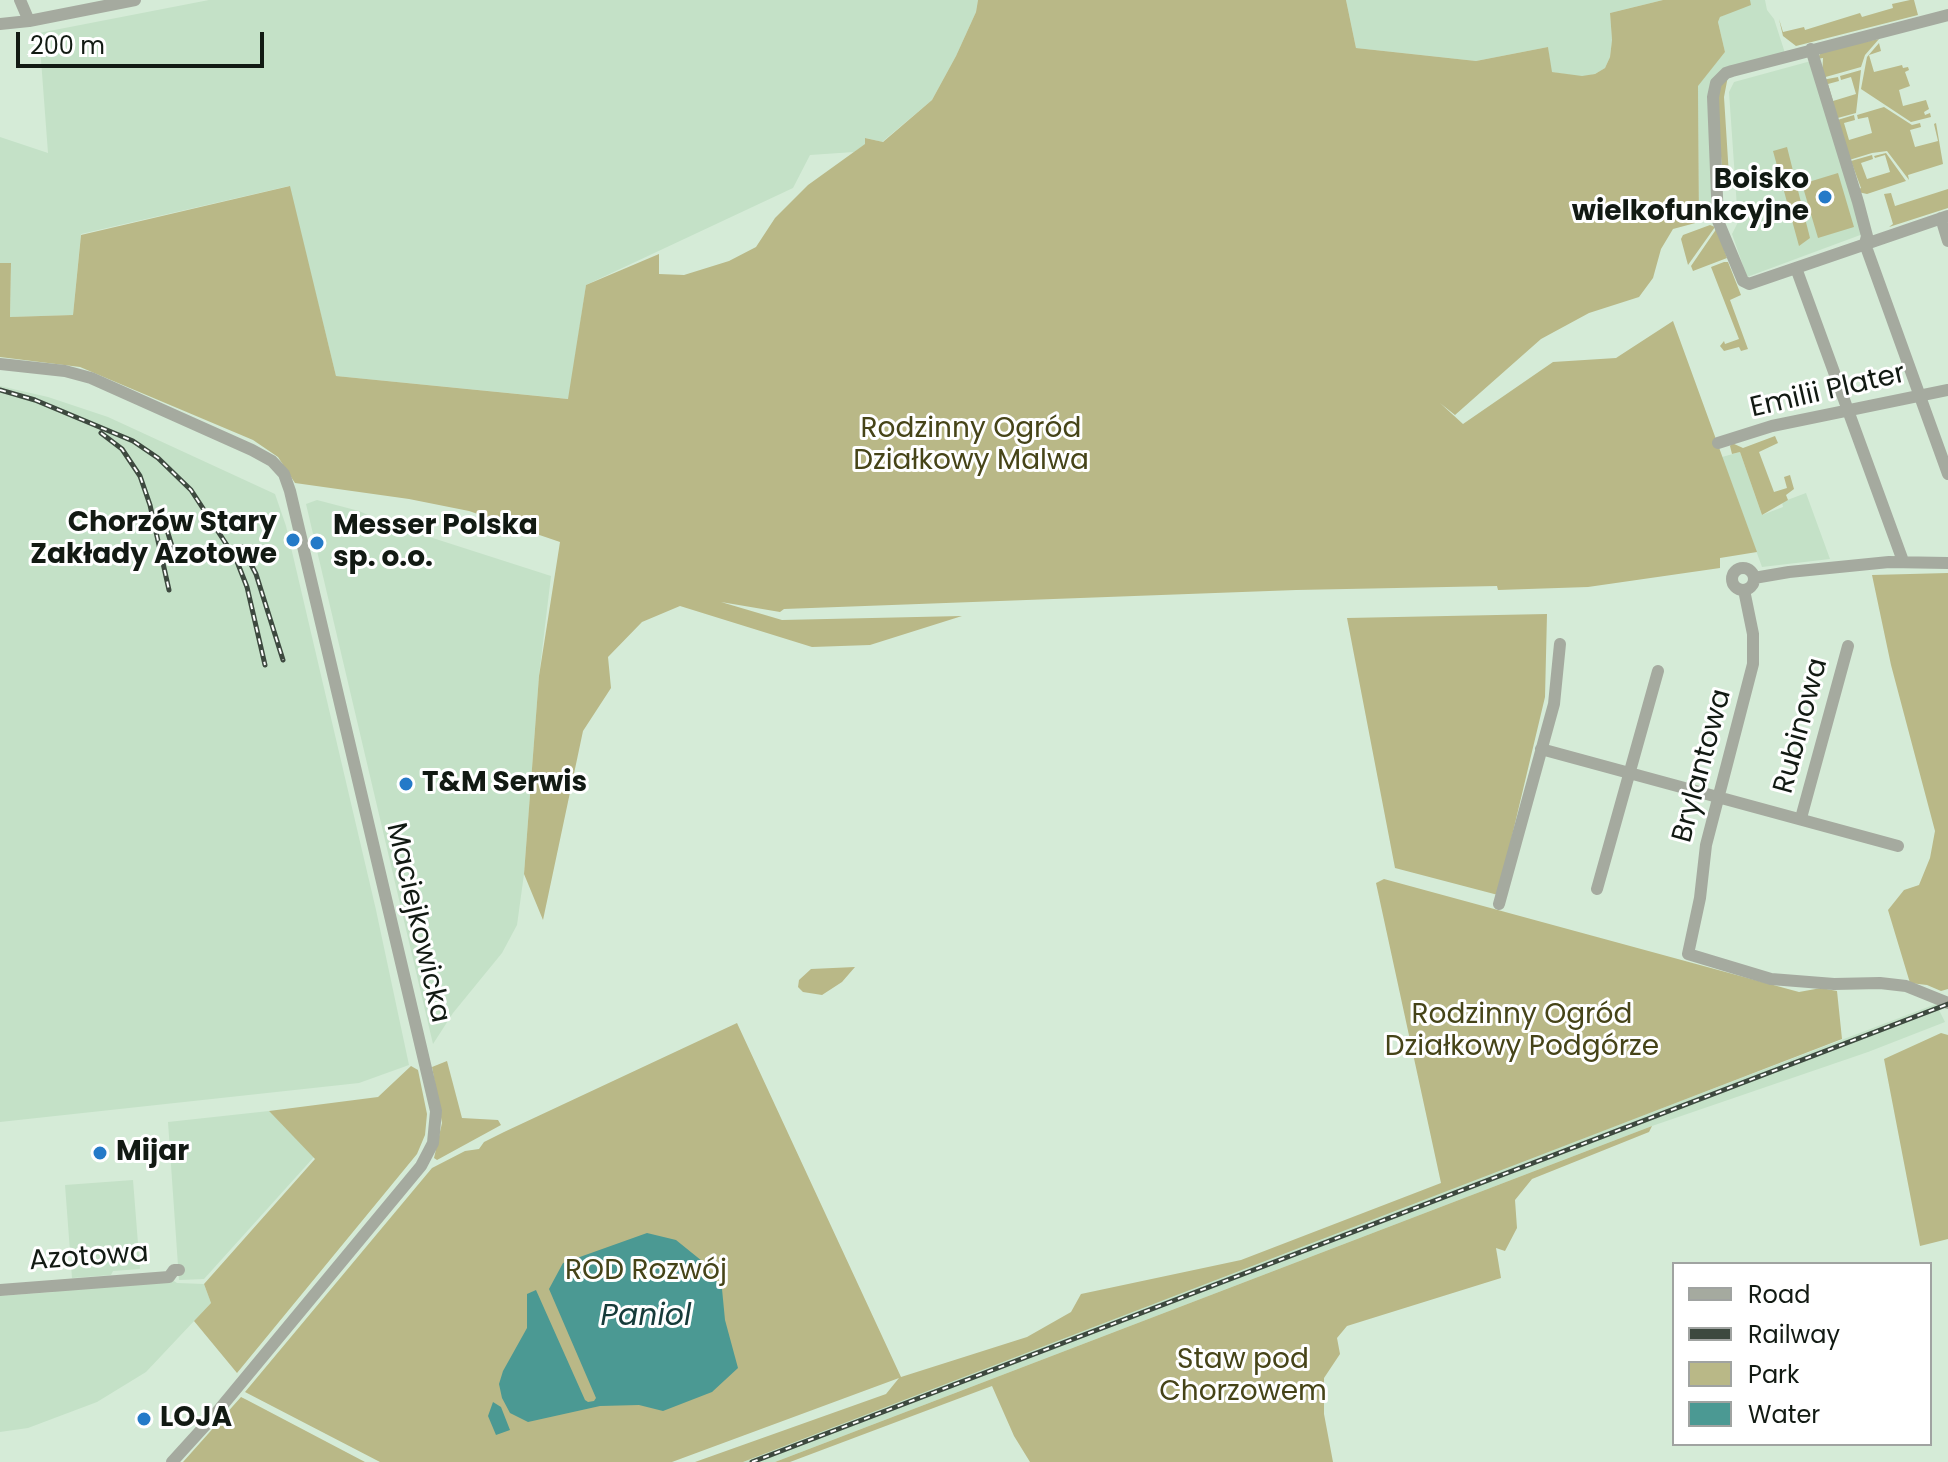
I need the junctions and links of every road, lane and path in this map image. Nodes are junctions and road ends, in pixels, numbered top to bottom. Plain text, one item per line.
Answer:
1 (20, 0) edge
2 (135, 0) edge
3 (1948, 15) edge
4 (29, 21) junction
5 (0, 24) edge
6 (1811, 49) junction
7 (1944, 217) edge
8 (1948, 241) edge
9 (1865, 244) junction
10 (1796, 268) junction
11 (0, 364) edge
12 (1948, 390) edge
13 (1920, 396) junction
14 (1848, 410) junction
15 (1718, 443) dead end
16 (1948, 474) edge
17 (1903, 561) junction
18 (1948, 563) edge
19 (1754, 578) junction
20 (1744, 590) junction
21 (1560, 644) dead end
22 (1848, 646) dead end
23 (1658, 671) dead end
24 (1541, 749) junction
25 (1629, 773) junction
26 (1719, 796) junction
27 (1801, 818) junction
28 (1898, 846) dead end
29 (1597, 889) dead end
30 (1499, 904) dead end
31 (1948, 1003) edge
32 (179, 1270) dead end
33 (0, 1290) edge
34 (172, 1462) edge

1 - 4 street
2 - 4 street
3 - 6 street
4 - 5 street
6 - 9 street
6 - 10 street
7 - 8 street
7 - 9 street
9 - 10 street
9 - 13 street
10 - 14 street
11 - 34 street, Maciejkowicka
12 - 13 street, Emilii Plater
13 - 14 street, Emilii Plater
13 - 16 street
14 - 15 street, Emilii Plater
14 - 17 street
17 - 18 street
17 - 19 street
19 - 20 street
19 - 20 street
20 - 26 street, Brylantowa
21 - 24 street
22 - 27 street, Rubinowa
23 - 25 street
24 - 25 street, Rubinowa
24 - 30 street
25 - 26 street, Rubinowa
25 - 29 street
26 - 27 street, Rubinowa
26 - 31 street, Brylantowa
27 - 28 street, Rubinowa
32 - 33 street, Azotowa

